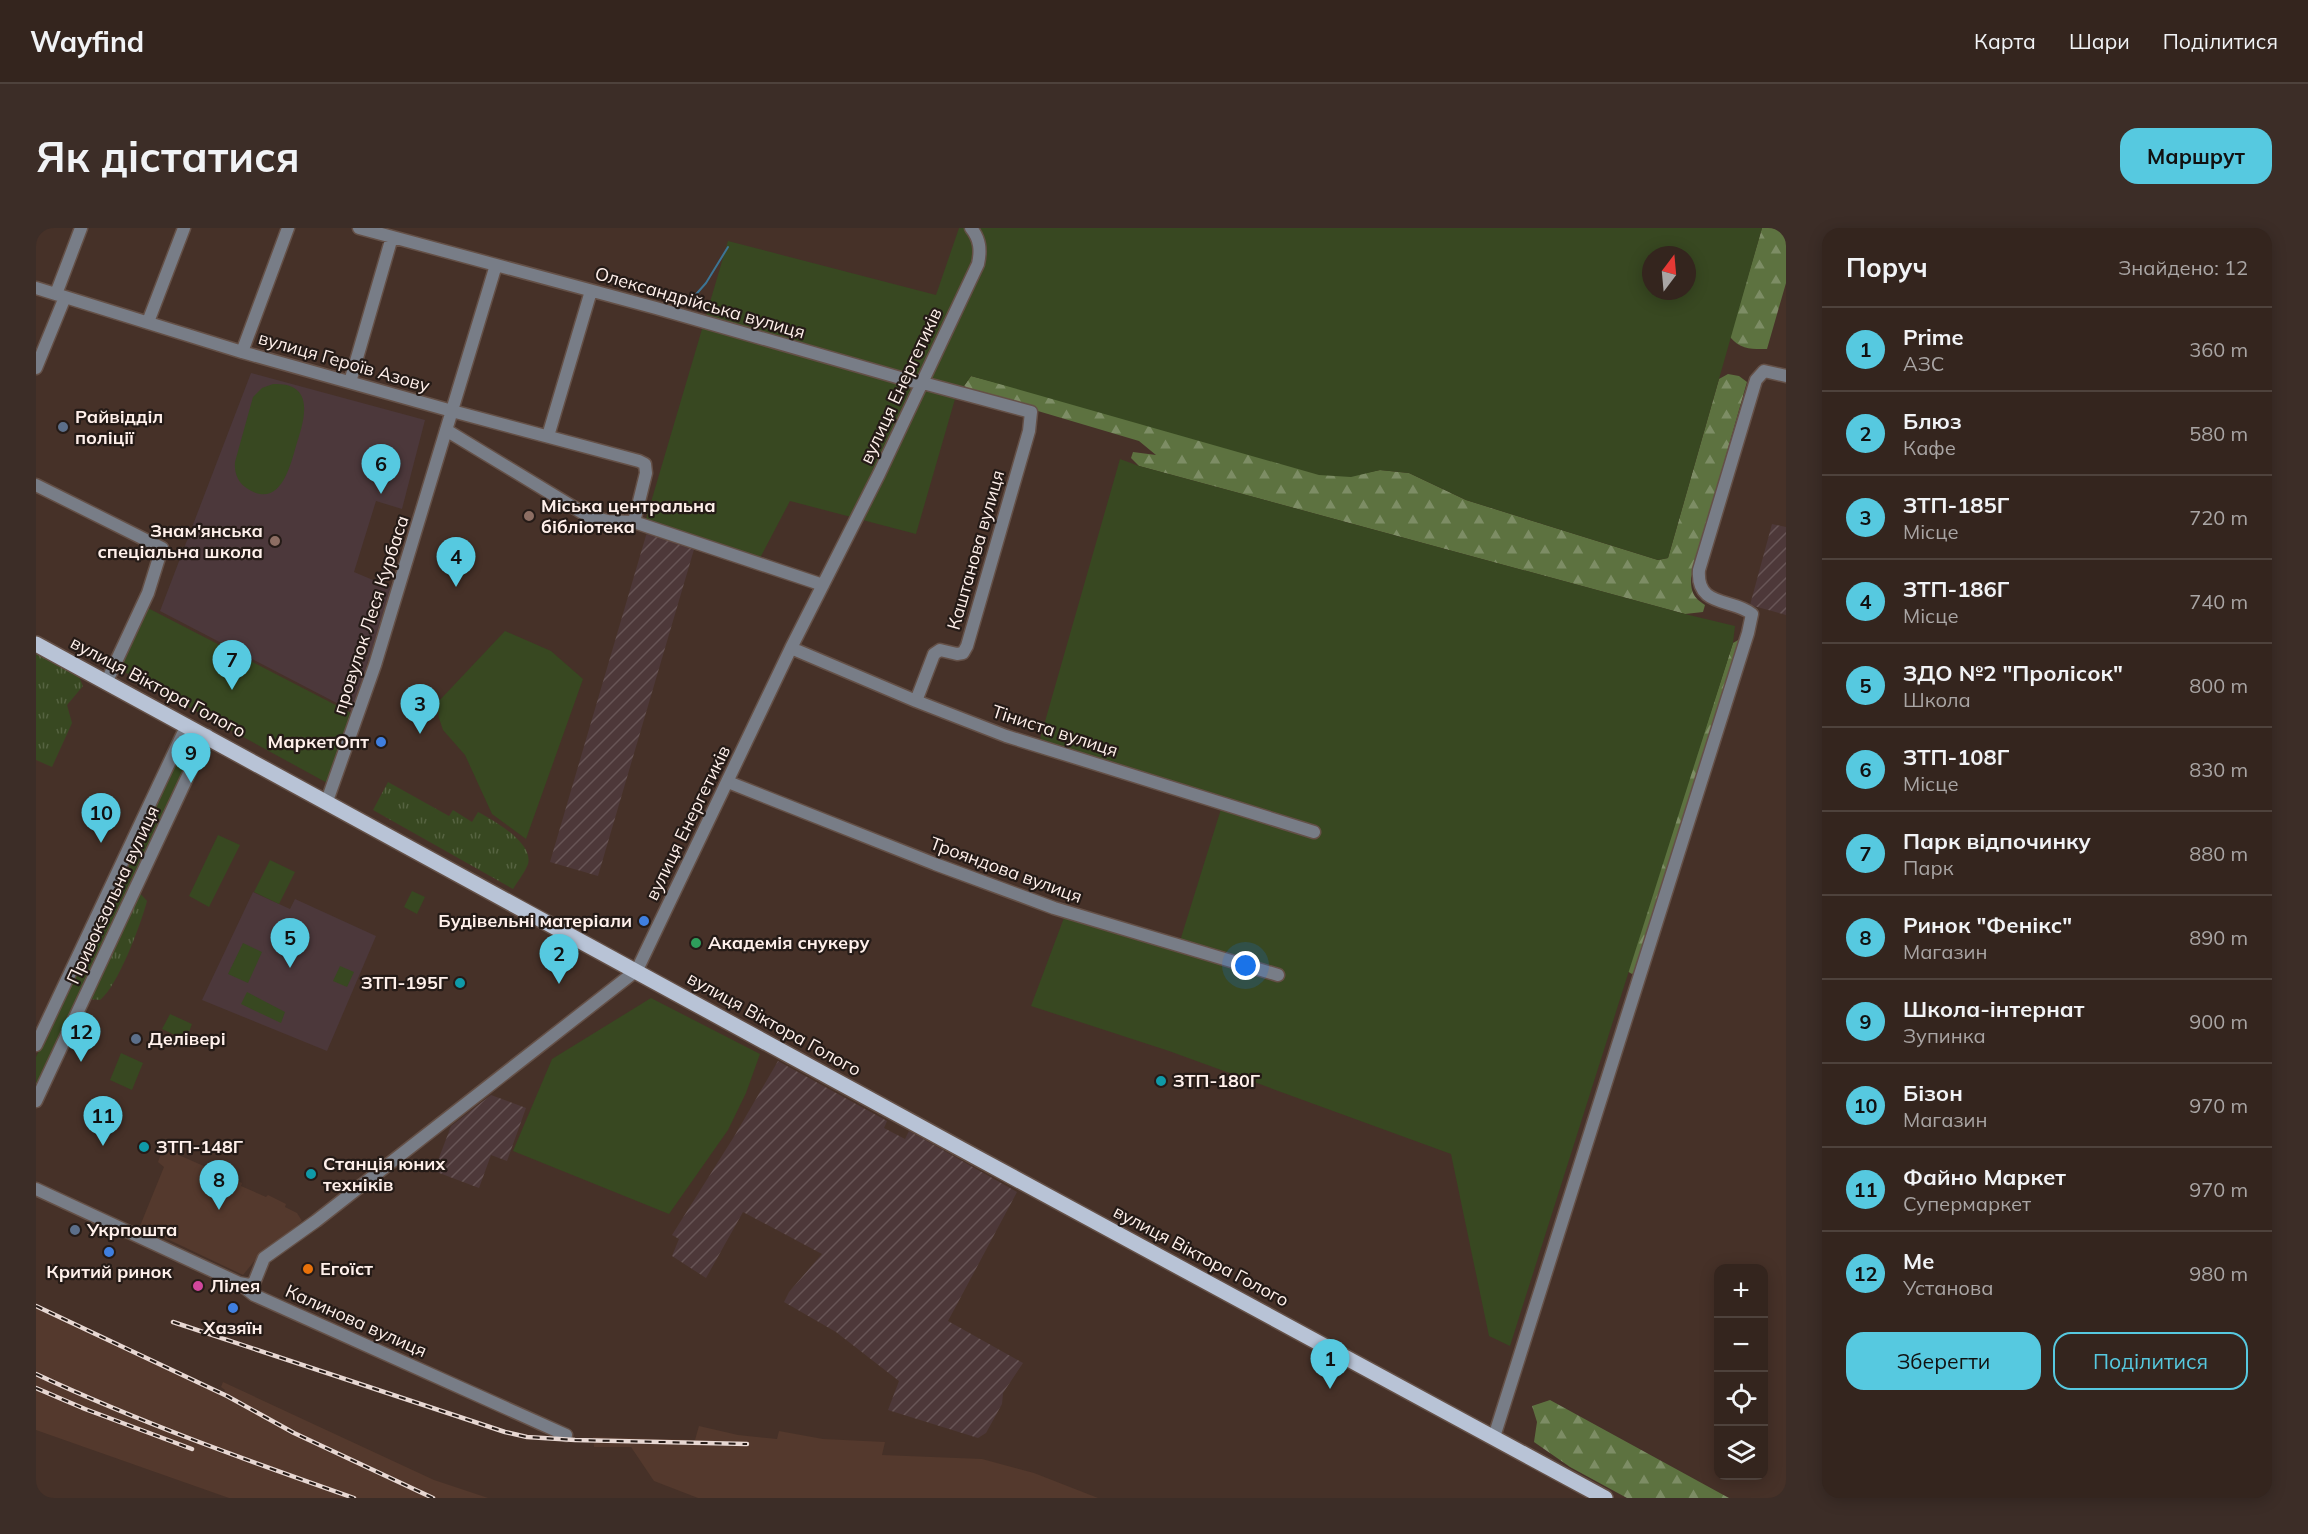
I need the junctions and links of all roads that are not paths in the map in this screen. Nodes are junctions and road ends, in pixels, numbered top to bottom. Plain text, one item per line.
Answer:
1 (81, 228) edge
2 (184, 228) edge
3 (288, 228) edge
4 (359, 228) edge
5 (971, 228) edge
6 (392, 237) junction
7 (496, 265) junction
8 (36, 288) edge
9 (591, 291) junction
10 (61, 296) junction
11 (148, 322) junction
12 (242, 352) junction
13 (36, 368) edge
14 (1786, 376) edge
15 (350, 382) junction
16 (923, 383) junction
17 (452, 411) junction
18 (1031, 412) joint
19 (446, 430) junction
20 (548, 436) junction
21 (36, 485) edge
22 (634, 522) junction
23 (823, 585) junction
24 (36, 644) edge
25 (791, 648) junction
26 (107, 681) junction
27 (916, 701) junction
28 (187, 725) junction
29 (207, 735) junction
30 (728, 782) junction
31 (327, 801) junction
32 (1314, 832) dead end
33 (637, 970) junction
34 (1278, 975) dead end
35 (36, 1045) edge
36 (36, 1101) edge
37 (36, 1189) edge
38 (238, 1283) junction
39 (566, 1435) dead end
40 (1494, 1437) junction
41 (1605, 1498) edge

1 - 10 street
2 - 11 street
3 - 12 street
4 - 6 street, Олександрійська вулиця
5 - 16 street, вулиця Енергетиків
6 - 7 street, Олександрійська вулиця
6 - 15 street
7 - 9 street, Олександрійська вулиця
7 - 17 street, провулок Леся Курбаса
8 - 10 street, вулиця Героїв Азову
9 - 16 street, Олександрійська вулиця
9 - 20 street
10 - 11 street, вулиця Героїв Азову
10 - 13 street
11 - 12 street, вулиця Героїв Азову
12 - 15 street, вулиця Героїв Азову
14 - 40 street
15 - 17 street, вулиця Героїв Азову
16 - 18 street, Олександрійська вулиця
16 - 23 street, вулиця Енергетиків
17 - 19 street, провулок Леся Курбаса
17 - 20 street, вулиця Героїв Азову
18 - 27 street, Каштанова вулиця
19 - 22 street
19 - 31 street, провулок Леся Курбаса
20 - 22 street, вулиця Героїв Азову
21 - 26 street
22 - 23 street
23 - 25 street, вулиця Енергетиків
24 - 26 main road, вулиця Віктора Голого
25 - 27 street, Тіниста вулиця
25 - 30 street, вулиця Енергетиків
26 - 28 main road, вулиця Віктора Голого
27 - 32 street, Тіниста вулиця
28 - 29 main road, вулиця Віктора Голого
28 - 35 street, Привокзальна вулиця
29 - 31 main road, вулиця Віктора Голого
29 - 36 street, Привокзальна вулиця
30 - 33 street, вулиця Енергетиків
30 - 34 street, Трояндова вулиця
31 - 33 main road, вулиця Віктора Голого
33 - 38 street, вулиця Енергетиків
33 - 40 main road, вулиця Віктора Голого
37 - 38 street, Калинова вулиця
38 - 39 street, Калинова вулиця
40 - 41 main road, вулиця Віктора Голого

